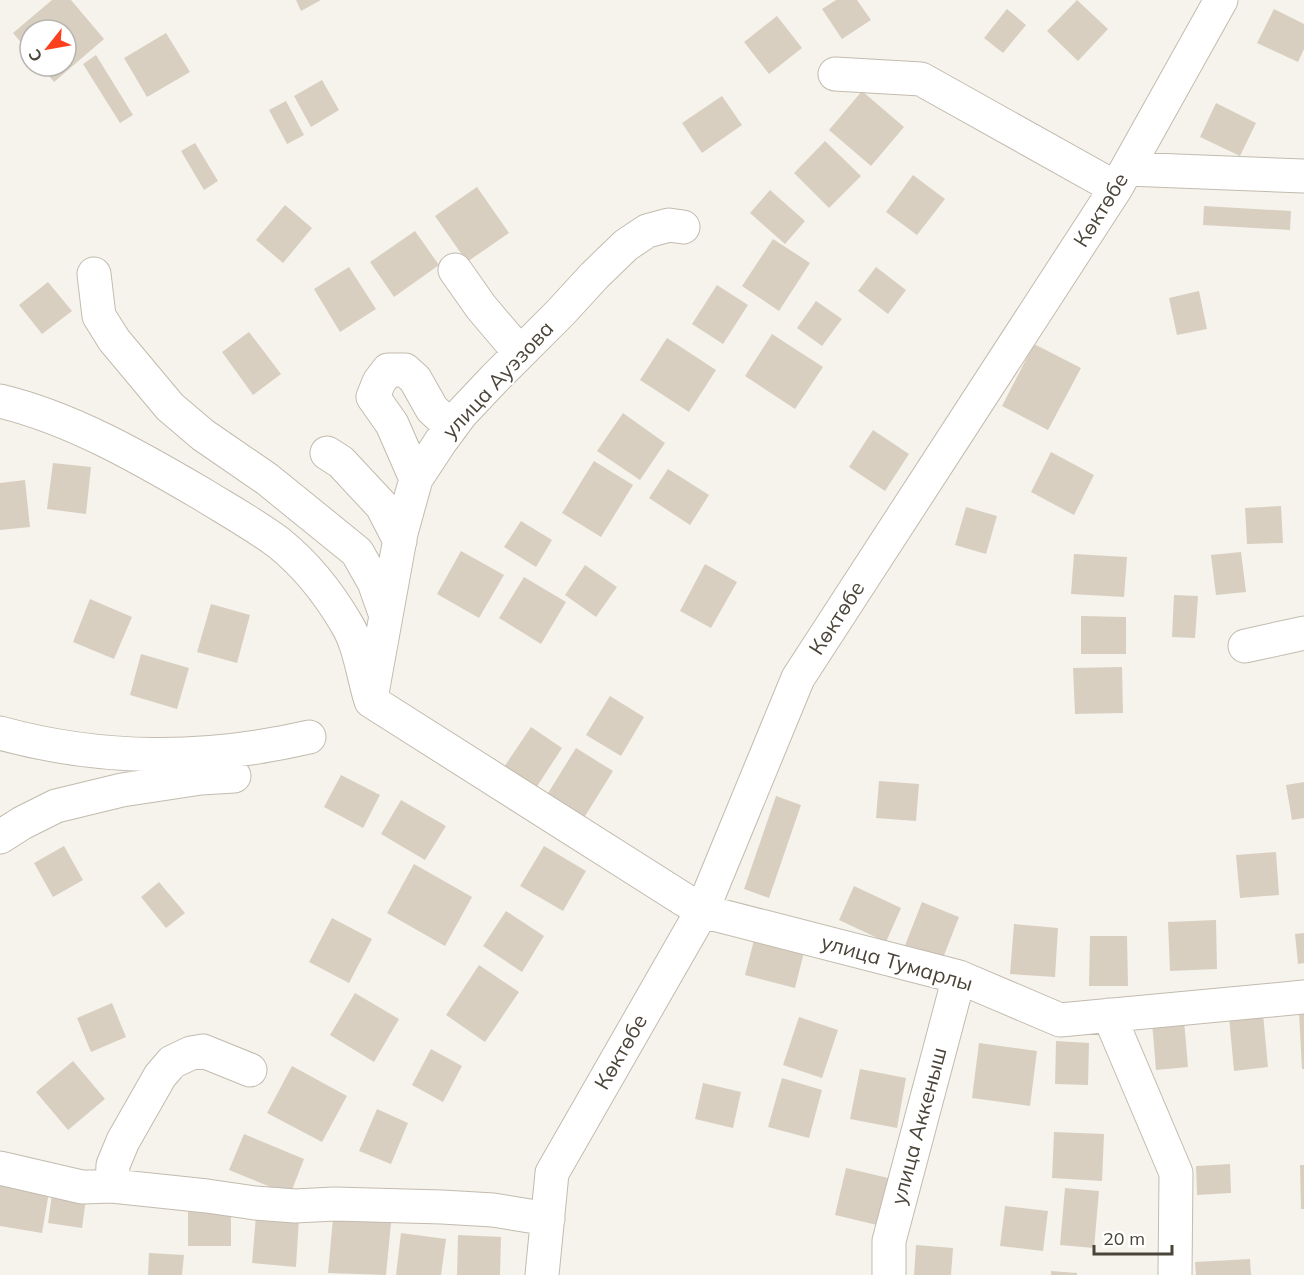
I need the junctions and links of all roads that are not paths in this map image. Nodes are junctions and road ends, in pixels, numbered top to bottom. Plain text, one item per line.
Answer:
1 (1221, 0) edge
2 (835, 74) dead end
3 (1304, 176) edge
4 (1121, 178) junction
5 (683, 227) dead end
6 (455, 270) dead end
7 (94, 274) dead end
8 (520, 353) junction
9 (0, 401) edge
10 (451, 427) junction
11 (327, 453) dead end
12 (416, 479) junction
13 (400, 541) junction
14 (386, 616) junction
15 (1304, 633) edge
16 (1245, 646) dead end
17 (371, 701) junction
18 (0, 733) edge
19 (309, 737) dead end
20 (234, 777) dead end
21 (0, 837) edge
22 (702, 911) junction
23 (958, 977) junction
24 (1304, 997) edge
25 (1109, 1015) junction
26 (250, 1070) dead end
27 (0, 1168) edge
28 (112, 1186) junction
29 (548, 1219) junction
30 (542, 1275) edge
31 (889, 1275) edge
32 (1175, 1275) edge

1 - 4 street, Көктөбе
2 - 4 street
3 - 4 street
4 - 22 street, Көктөбе
5 - 8 street, улица Ауэзова
6 - 8 street
7 - 14 street
8 - 10 street, улица Ауэзова
9 - 17 street
10 - 12 street, улица Ауэзова
10 - 12 street
11 - 13 street
12 - 13 street, улица Ауэзова
13 - 14 street, улица Ауэзова
14 - 17 street, улица Ауэзова
15 - 16 street
17 - 22 street, улица Тумарлы
18 - 19 street
20 - 21 street
22 - 23 street, улица Тумарлы
22 - 29 street, Көктөбе
23 - 25 street, улица Тумарлы
23 - 31 street, улица Аккеныш
24 - 25 street, улица Тумарлы
25 - 32 street
26 - 28 street
27 - 28 street
28 - 29 street
29 - 30 street, Көктөбе

